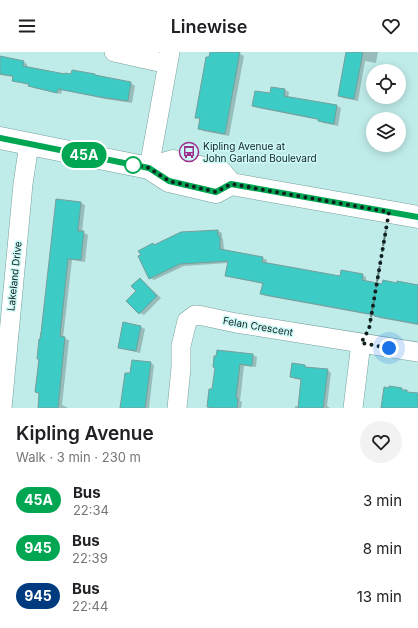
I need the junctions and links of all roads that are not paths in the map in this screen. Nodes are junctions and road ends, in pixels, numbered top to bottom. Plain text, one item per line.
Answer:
1 (114, 52) edge
2 (169, 58) edge
3 (0, 138) edge
4 (29, 144) junction
5 (149, 168) junction
6 (418, 217) edge
7 (361, 343) junction
8 (418, 352) edge
9 (2, 408) edge
10 (177, 408) edge
11 (354, 408) edge

1 - 2 street
2 - 5 street
3 - 4 main road
4 - 5 main road
4 - 9 street, Lakeland Drive
5 - 6 main road
7 - 8 street, Felan Crescent
7 - 10 street, Felan Crescent
7 - 11 street

